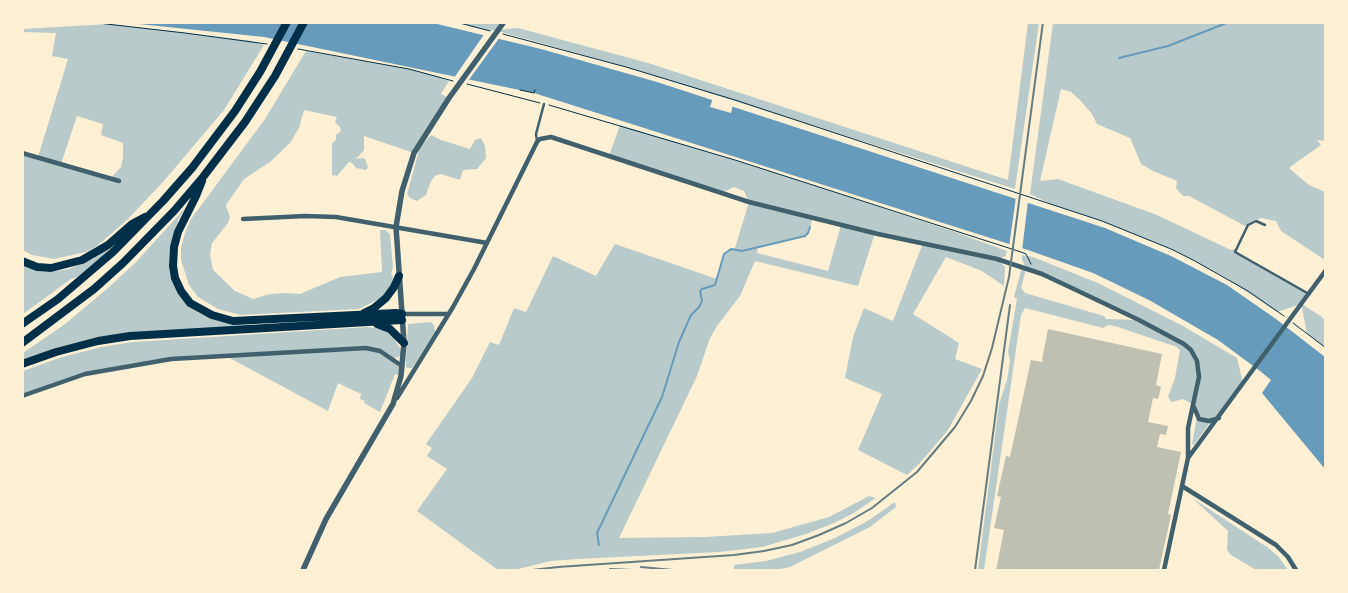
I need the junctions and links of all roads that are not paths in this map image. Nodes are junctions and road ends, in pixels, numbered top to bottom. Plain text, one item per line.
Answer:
1 (287, 22) edge
2 (304, 22) edge
3 (504, 22) edge
4 (544, 104) road end
5 (536, 142) junction
6 (22, 153) edge
7 (203, 177) junction
8 (118, 182) dead end
9 (151, 214) junction
10 (243, 219) dead end
11 (1265, 225) dead end
12 (396, 227) junction
13 (487, 243) junction
14 (22, 261) edge
15 (1326, 270) edge
16 (399, 276) junction
17 (1309, 294) junction
18 (448, 314) junction
19 (358, 315) junction
20 (402, 317) junction
21 (370, 322) junction
22 (22, 324) edge
23 (22, 343) edge
24 (404, 343) junction
25 (22, 364) edge
26 (402, 366) junction
27 (22, 396) edge
28 (393, 404) junction
29 (1194, 405) junction
30 (1219, 418) junction
31 (1188, 458) junction
32 (1182, 486) junction
33 (303, 570) edge
34 (1164, 570) edge
35 (1296, 570) edge

1 - 9 highway
2 - 7 highway
3 - 12 street
4 - 5 lane
5 - 13 street
5 - 29 street
6 - 8 street
7 - 19 highway
7 - 23 highway
9 - 14 highway
9 - 22 highway
10 - 12 street
11 - 17 lane
12 - 13 street
12 - 16 street
13 - 18 street
15 - 17 street
16 - 19 highway
16 - 20 street
17 - 30 street
18 - 20 street
18 - 28 street
19 - 20 highway
20 - 21 highway
20 - 24 street
21 - 24 highway
21 - 25 highway
24 - 26 street
26 - 27 street
26 - 28 street
28 - 33 street
29 - 30 street
29 - 31 street
30 - 31 street
31 - 32 street
32 - 34 street
32 - 35 street

